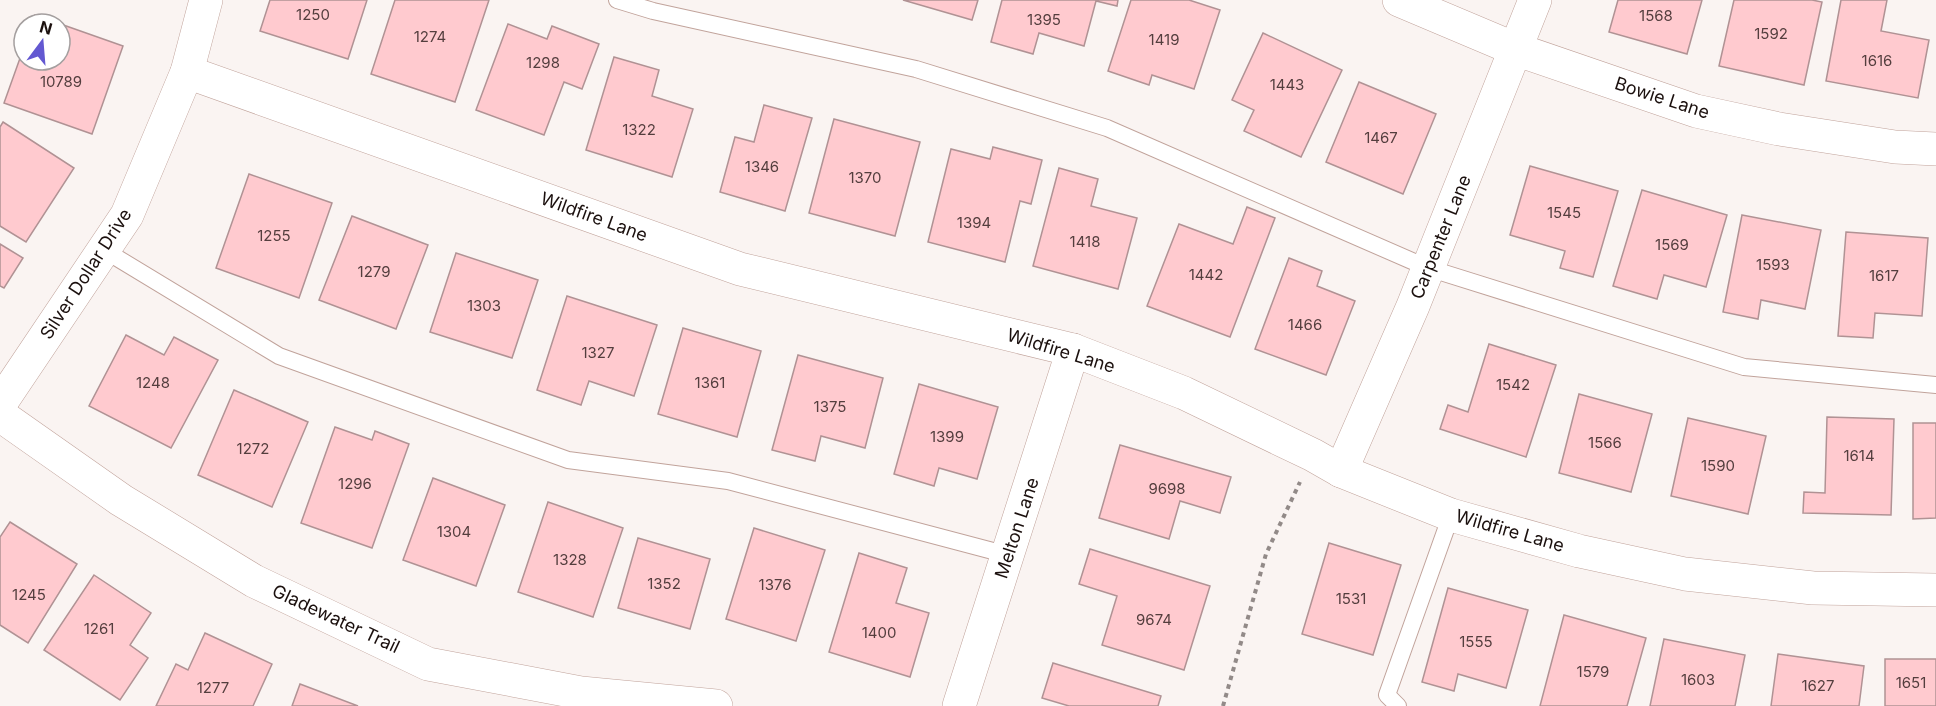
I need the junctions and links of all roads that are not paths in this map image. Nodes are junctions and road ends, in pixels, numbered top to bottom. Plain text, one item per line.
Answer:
1 (206, 0) edge
2 (617, 0) edge
3 (1399, 0) edge
4 (1535, 0) edge
5 (1515, 49) junction
6 (187, 72) junction
7 (1936, 149) edge
8 (104, 249) junction
9 (1428, 268) junction
10 (1073, 350) junction
11 (1936, 385) edge
12 (0, 404) edge
13 (0, 416) edge
14 (1341, 471) junction
15 (1451, 515) junction
16 (1008, 555) junction
17 (1936, 590) edge
18 (716, 706) edge
19 (959, 706) edge
20 (1398, 706) edge

1 - 6 street, Silver Dollar Drive
2 - 9 lane
3 - 5 street, Bowie Lane
4 - 5 street, Carpenter Lane
5 - 7 street, Bowie Lane
5 - 9 street, Carpenter Lane
6 - 8 street, Silver Dollar Drive
6 - 10 street, Wildfire Lane
8 - 12 street, Silver Dollar Drive
8 - 16 lane
9 - 11 lane
9 - 14 street, Carpenter Lane
10 - 14 street, Wildfire Lane
10 - 16 street, Melton Lane
13 - 18 street, Gladewater Trail
14 - 15 street, Wildfire Lane
15 - 17 street, Wildfire Lane
15 - 20 lane
16 - 19 street, Melton Lane

